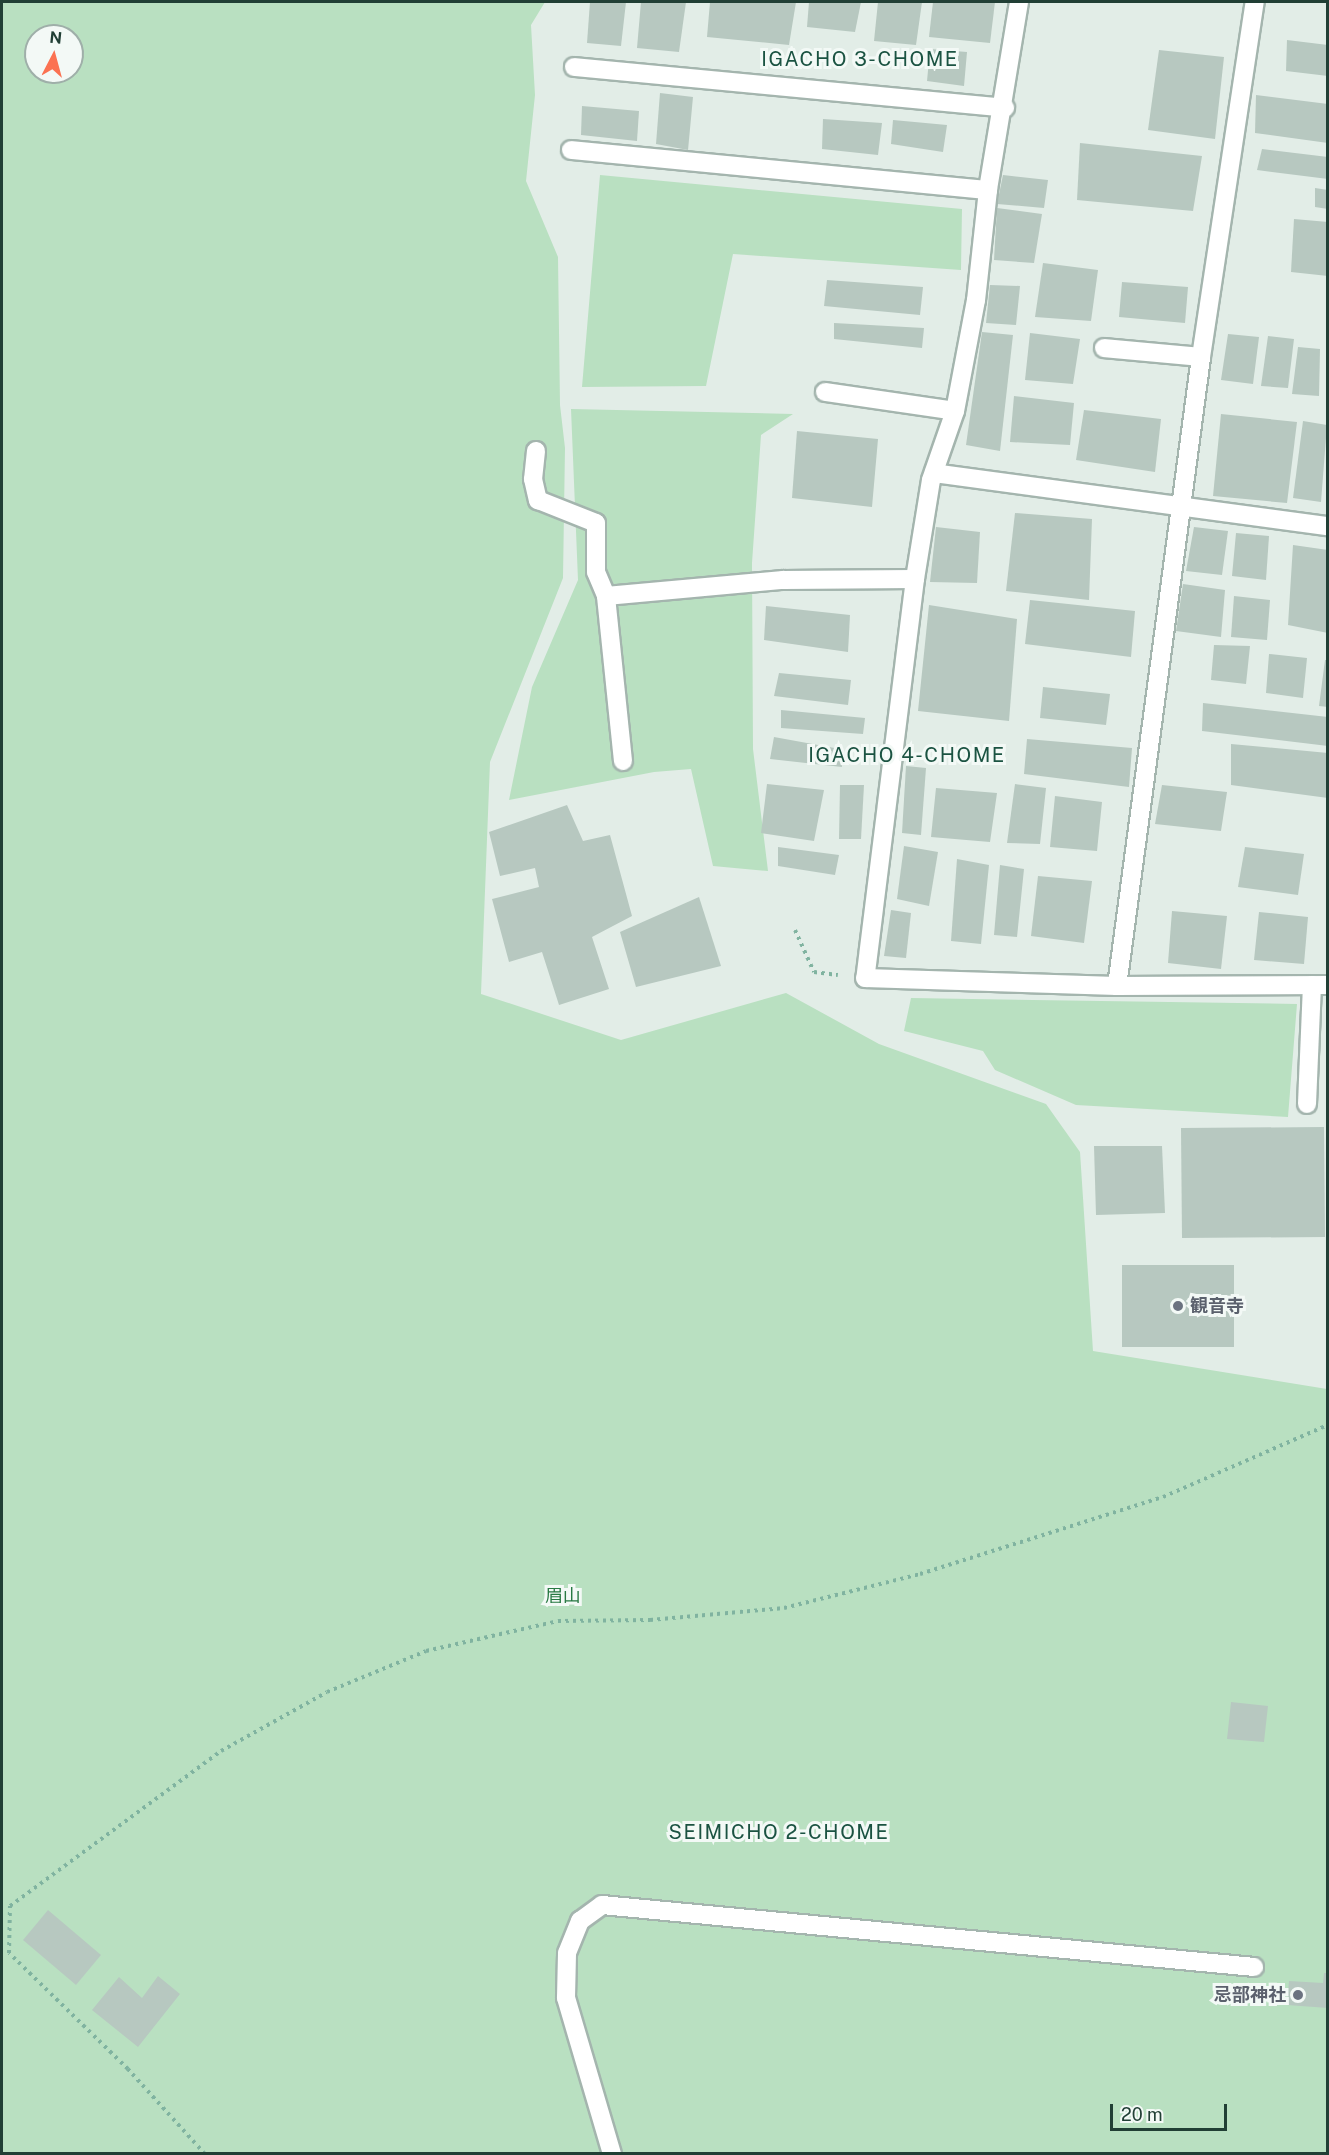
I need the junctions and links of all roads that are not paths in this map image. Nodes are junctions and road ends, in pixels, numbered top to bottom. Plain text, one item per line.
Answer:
1 (1019, 2) edge
2 (1255, 2) edge
3 (574, 67) dead end
4 (1005, 108) junction
5 (571, 150) dead end
6 (988, 190) junction
7 (1104, 348) dead end
8 (1201, 357) junction
9 (825, 392) dead end
10 (955, 411) junction
11 (536, 451) dead end
12 (934, 473) junction
13 (1181, 505) junction
14 (1328, 526) edge
15 (915, 579) junction
16 (606, 596) junction
17 (623, 761) dead end
18 (1320, 985) edge
19 (1117, 986) junction
20 (1307, 1104) dead end
21 (1254, 1967) dead end
22 (612, 2154) edge

1 - 4 street
2 - 8 street
3 - 4 street
4 - 6 street
5 - 6 street
6 - 10 street
7 - 8 street
8 - 13 street
9 - 10 street
10 - 12 street
11 - 16 street
12 - 13 street
12 - 15 street
13 - 14 street
13 - 19 street
15 - 16 street
15 - 19 street
16 - 17 street
18 - 19 street
18 - 20 street
21 - 22 street

